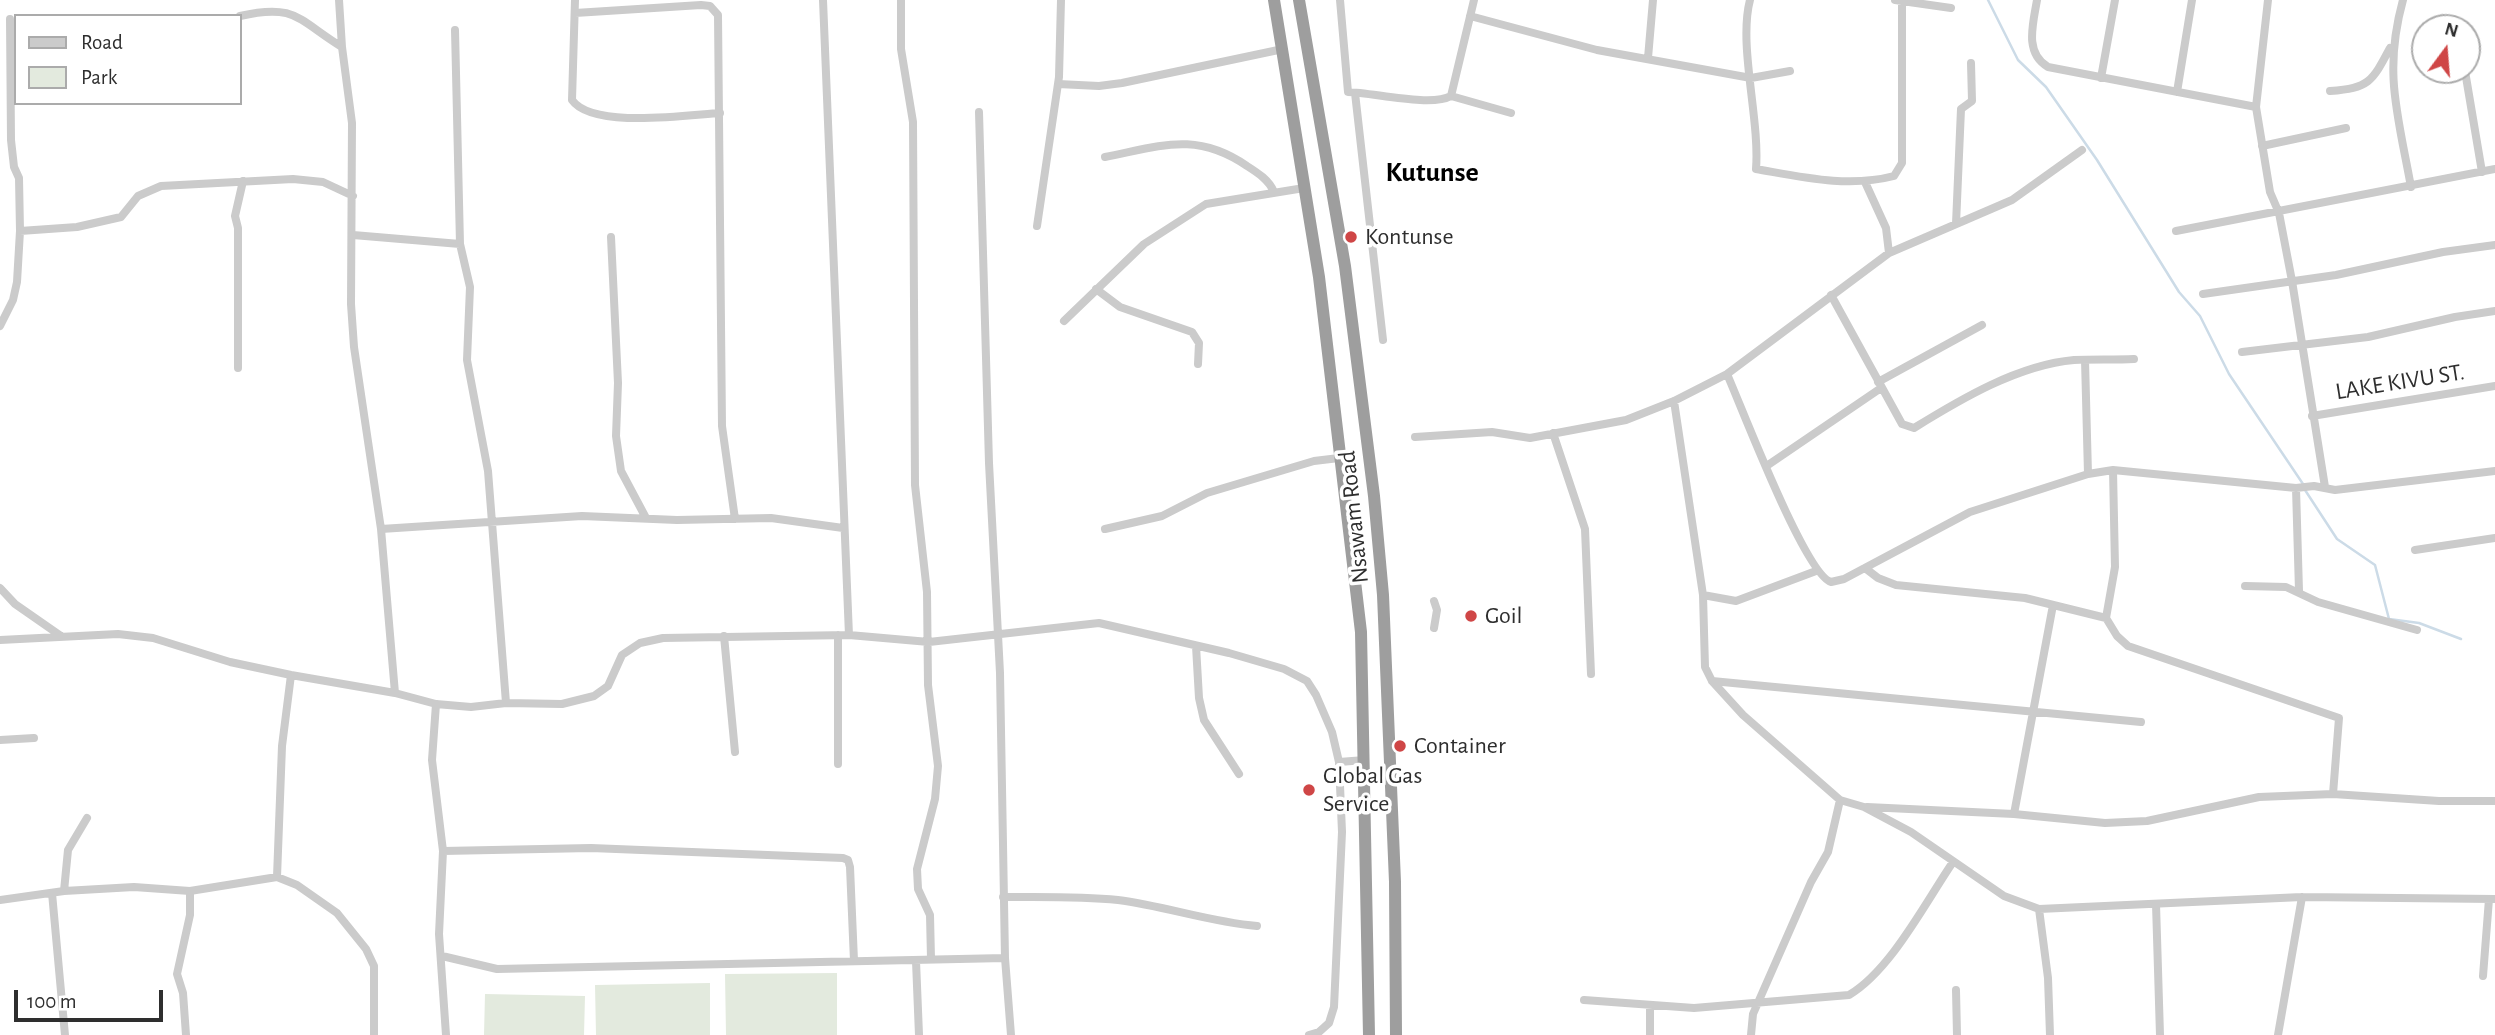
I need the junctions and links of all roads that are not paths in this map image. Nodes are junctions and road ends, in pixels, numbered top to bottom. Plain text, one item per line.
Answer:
1 (339, 0) edge
2 (575, 0) edge
3 (823, 0) edge
4 (901, 0) edge
5 (1061, 0) edge
6 (1274, 0) edge
7 (1298, 0) edge
8 (1340, 0) edge
9 (1474, 0) edge
10 (1653, 0) edge
11 (1750, 0) edge
12 (2037, 0) edge
13 (2115, 0) edge
14 (2192, 0) edge
15 (2268, 0) edge
16 (2403, 0) edge
17 (1898, 1) edge
18 (1951, 8) dead end
19 (575, 13) junction
20 (242, 16) edge
21 (1470, 16) junction
22 (10, 19) dead end
23 (455, 30) dead end
24 (1305, 30) junction
25 (1280, 33) junction
26 (2393, 43) junction
27 (342, 47) junction
28 (1283, 49) junction
29 (1648, 58) junction
30 (1971, 63) dead end
31 (1790, 71) dead end
32 (1751, 78) junction
33 (2101, 78) junction
34 (1058, 84) junction
35 (2467, 84) edge
36 (2330, 91) dead end
37 (2177, 92) junction
38 (1355, 93) junction
39 (1451, 96) junction
40 (2256, 107) junction
41 (979, 112) dead end
42 (720, 113) junction
43 (1511, 114) dead end
44 (2346, 128) dead end
45 (2262, 146) junction
46 (2082, 150) dead end
47 (1105, 157) dead end
48 (2495, 169) edge
49 (2482, 172) junction
50 (243, 181) junction
51 (1865, 182) junction
52 (2411, 187) junction
53 (1304, 188) junction
54 (1274, 192) junction
55 (353, 196) junction
56 (2279, 212) junction
57 (1956, 224) junction
58 (1037, 226) dead end
59 (20, 231) junction
60 (2176, 231) dead end
61 (353, 235) junction
62 (611, 237) dead end
63 (460, 244) junction
64 (2495, 245) edge
65 (1889, 253) junction
66 (2292, 281) junction
67 (1096, 289) junction
68 (2203, 294) dead end
69 (1831, 295) junction
70 (2495, 311) edge
71 (1064, 321) dead end
72 (1982, 325) dead end
73 (0, 326) edge
74 (1383, 340) dead end
75 (2300, 346) junction
76 (2242, 352) dead end
77 (2134, 359) dead end
78 (2085, 360) junction
79 (1198, 364) dead end
80 (238, 368) dead end
81 (1727, 374) junction
82 (1879, 385) junction
83 (2495, 386) edge
84 (1674, 401) junction
85 (2312, 416) junction
86 (1553, 433) junction
87 (1415, 437) dead end
88 (1339, 458) junction
89 (1768, 465) junction
90 (2113, 470) junction
91 (2495, 471) edge
92 (2088, 474) junction
93 (2325, 487) junction
94 (2298, 488) junction
95 (646, 518) junction
96 (735, 519) junction
97 (492, 522) junction
98 (843, 528) junction
99 (381, 529) junction
100 (1105, 529) dead end
101 (2495, 538) edge
102 (2415, 550) dead end
103 (1865, 568) junction
104 (1815, 571) junction
105 (2245, 586) dead end
106 (0, 588) edge
107 (2299, 591) junction
108 (1703, 595) junction
109 (1434, 601) dead end
110 (2053, 605) junction
111 (2106, 618) junction
112 (1434, 628) dead end
113 (2417, 630) dead end
114 (838, 635) junction
115 (849, 635) junction
116 (61, 636) junction
117 (724, 636) junction
118 (998, 637) junction
119 (0, 640) edge
120 (929, 642) junction
121 (1196, 646) junction
122 (1591, 674) dead end
123 (292, 675) junction
124 (1712, 681) junction
125 (395, 693) junction
126 (506, 703) junction
127 (436, 704) junction
128 (2033, 709) junction
129 (2141, 722) dead end
130 (34, 738) dead end
131 (0, 740) edge
132 (734, 752) dead end
133 (1365, 760) junction
134 (1339, 762) junction
135 (838, 764) dead end
136 (1239, 774) dead end
137 (2333, 794) junction
138 (1840, 800) junction
139 (2495, 801) edge
140 (1864, 807) junction
141 (2014, 814) junction
142 (87, 818) dead end
143 (443, 851) junction
144 (1953, 862) junction
145 (277, 877) junction
146 (64, 891) junction
147 (190, 891) junction
148 (52, 893) junction
149 (1003, 897) junction
150 (2302, 897) junction
151 (2492, 899) edge
152 (0, 900) edge
153 (2155, 904) junction
154 (2039, 909) junction
155 (1258, 926) dead end
156 (442, 956) junction
157 (1005, 958) junction
158 (931, 959) junction
159 (854, 961) junction
160 (916, 961) junction
161 (2483, 976) dead end
162 (1956, 990) dead end
163 (1584, 1000) dead end
164 (1650, 1005) junction
165 (1757, 1005) junction
166 (65, 1035) edge
167 (186, 1035) edge
168 (374, 1035) edge
169 (446, 1035) edge
170 (919, 1035) edge
171 (1011, 1035) edge
172 (1309, 1035) edge
173 (1369, 1035) edge
174 (1395, 1035) edge
175 (1650, 1035) edge
176 (1751, 1035) edge
177 (1957, 1035) edge
178 (2050, 1035) edge
179 (2160, 1035) edge
180 (2278, 1035) edge

1 - 27 street
2 - 19 street
3 - 98 street
4 - 120 street
5 - 34 street
6 - 25 highway, Nsawam Road
7 - 24 highway, Nsawam Road
8 - 38 street
9 - 21 street
10 - 29 street
11 - 32 street
12 - 33 street
13 - 33 street
14 - 37 street
15 - 40 street
16 - 26 street
17 - 18 street
17 - 51 street
19 - 42 street
19 - 42 street
20 - 27 street
21 - 29 street
21 - 39 street
22 - 59 street
23 - 63 street
24 - 25 highway
24 - 174 highway, Nsawam Road
25 - 28 highway, Nsawam Road
26 - 36 street
26 - 52 street
27 - 55 street
28 - 34 street
28 - 53 highway, Nsawam Road
29 - 32 street
30 - 57 street
31 - 32 street
32 - 51 street
33 - 37 street
34 - 58 street
35 - 49 street
37 - 40 street
38 - 39 street
38 - 74 street
39 - 43 street
40 - 45 street
41 - 118 street
42 - 96 street
44 - 45 street
45 - 56 street
46 - 57 street
47 - 54 street
48 - 49 street
49 - 52 street
50 - 55 street
50 - 59 street
50 - 80 street
51 - 65 street
52 - 56 street
53 - 54 street
53 - 88 highway, Nsawam Road
54 - 67 street
55 - 61 street
56 - 60 street
56 - 66 street
57 - 65 street
59 - 73 street
61 - 63 street
61 - 99 street
62 - 95 street
63 - 97 street
64 - 66 street
65 - 69 street
66 - 68 street
66 - 75 street
67 - 71 street
67 - 79 street
69 - 81 street
69 - 82 street
70 - 75 street
72 - 82 street
75 - 76 street
75 - 85 street
77 - 78 street
78 - 82 street
78 - 92 street
81 - 84 street
81 - 89 street
82 - 89 street
83 - 85 street, LAKE KIVU ST.
84 - 86 street
84 - 108 street
85 - 93 street
86 - 87 street
86 - 122 street
88 - 100 street
88 - 133 highway, Nsawam Road
89 - 104 street
90 - 92 street
90 - 94 street
90 - 111 street
91 - 93 street
92 - 103 street
93 - 94 street
94 - 107 street
95 - 96 street
95 - 97 street
96 - 98 street
97 - 99 street
97 - 126 street
98 - 115 street
99 - 125 street
101 - 102 street
103 - 104 street
103 - 110 street
104 - 108 street
105 - 107 street
106 - 116 street
107 - 113 street
108 - 124 street
109 - 112 street
110 - 111 street
110 - 128 street
111 - 137 street
114 - 115 street
114 - 117 street
114 - 135 street
115 - 120 street
116 - 119 street
116 - 123 street
117 - 126 street
117 - 132 street
118 - 120 street
118 - 121 street
118 - 149 street
120 - 158 street
121 - 134 street
121 - 136 street
123 - 125 street
123 - 145 street
124 - 128 street
124 - 138 street
125 - 127 street
126 - 127 street
127 - 143 street
128 - 129 street
128 - 141 street
130 - 131 street
133 - 134 street
133 - 173 highway, Nsawam Road
134 - 172 street
137 - 139 street
137 - 141 street
138 - 140 street
138 - 165 street
140 - 141 street
140 - 144 street
142 - 146 street
143 - 156 street
143 - 159 street
144 - 154 street
144 - 165 street
145 - 147 street
145 - 168 street
146 - 147 street
146 - 148 street
147 - 167 street
148 - 152 street
148 - 166 street
149 - 155 street
149 - 157 street
150 - 151 street
150 - 153 street
150 - 180 street
151 - 161 street
153 - 154 street
153 - 179 street
154 - 178 street
156 - 159 street
156 - 169 street
157 - 158 street
157 - 171 street
158 - 160 street
159 - 160 street
160 - 170 street
162 - 177 street
163 - 164 street
164 - 165 street
164 - 175 street
165 - 176 street

